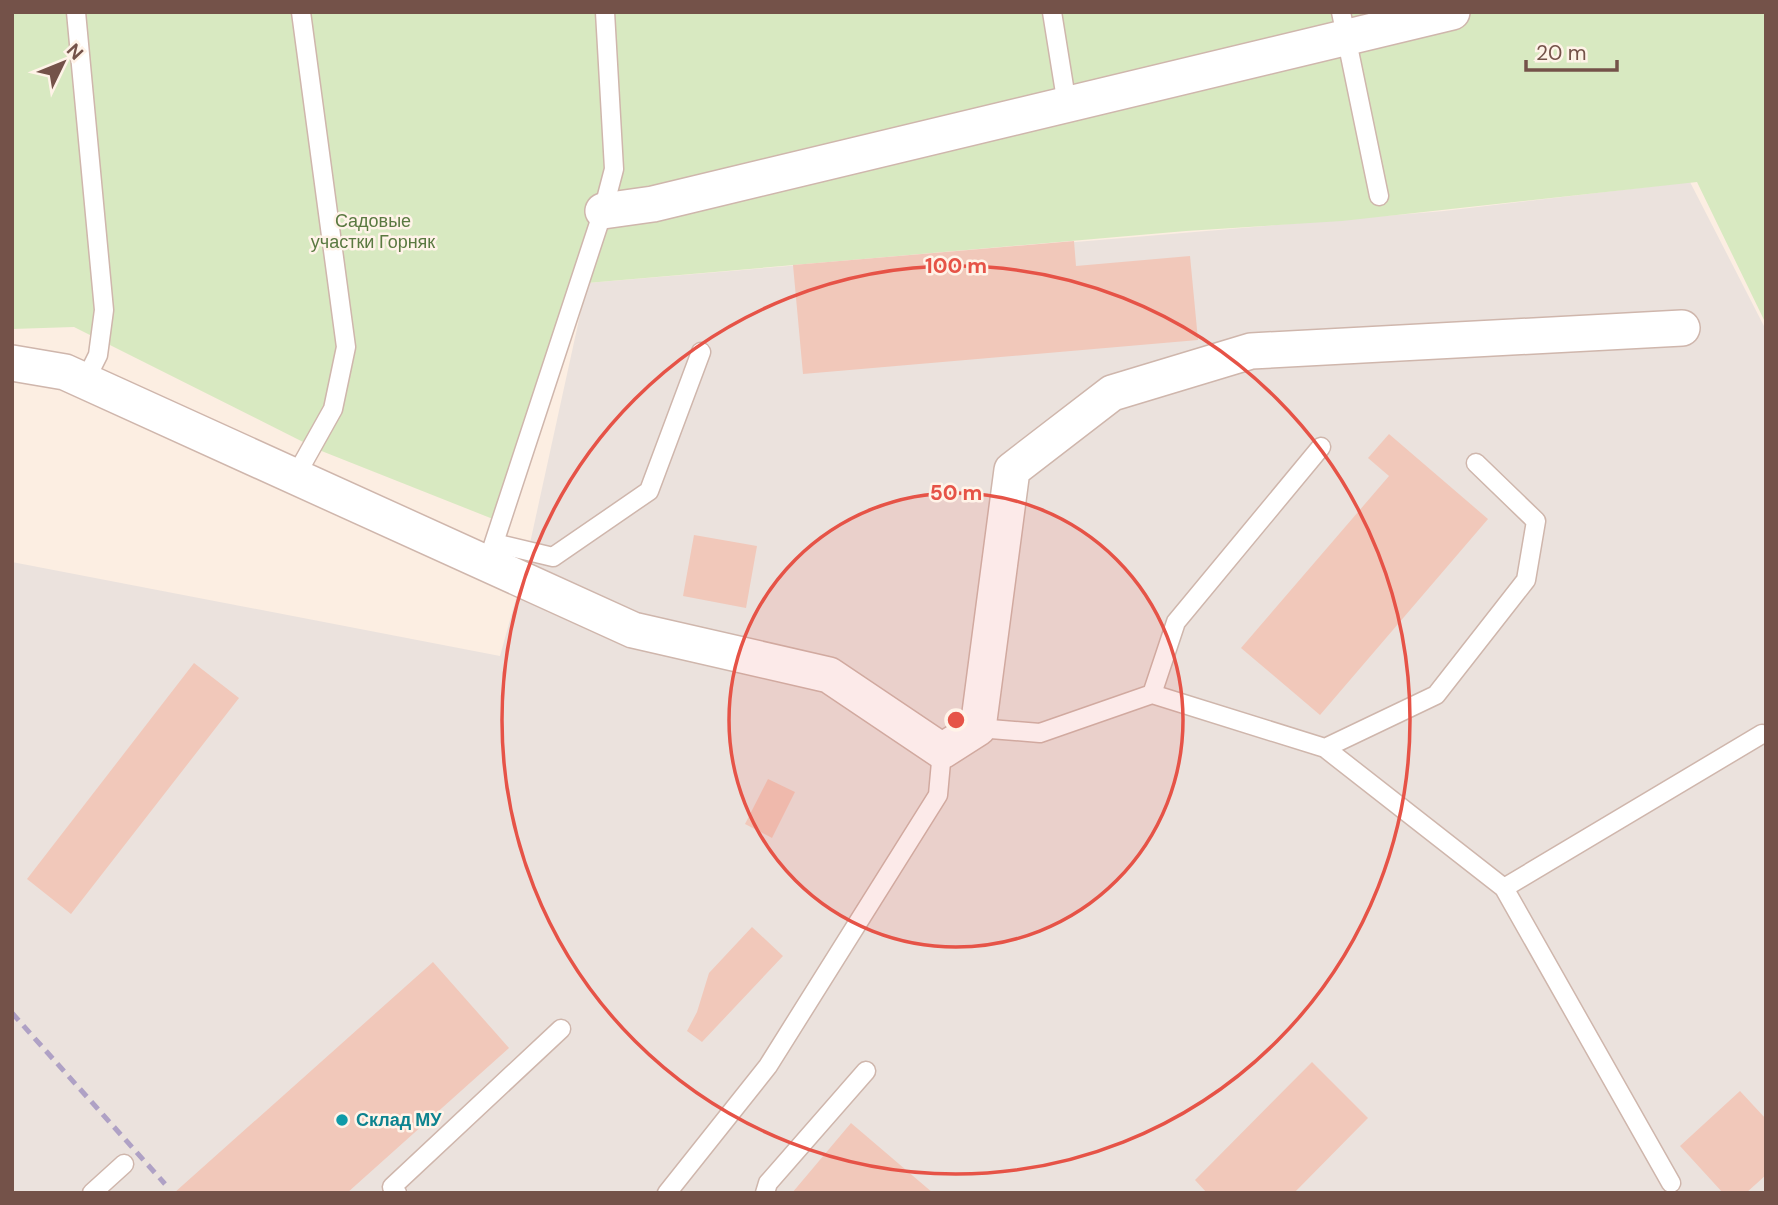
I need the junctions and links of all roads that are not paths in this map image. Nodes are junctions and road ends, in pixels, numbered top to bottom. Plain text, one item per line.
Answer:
1 (76, 12) edge
2 (301, 12) edge
3 (605, 12) edge
4 (1052, 12) edge
5 (1452, 12) edge
6 (1343, 25) edge
7 (1067, 105) junction
8 (1379, 196) dead end
9 (603, 211) junction
10 (1682, 328) dead end
11 (701, 352) dead end
12 (12, 363) edge
13 (85, 381) junction
14 (1321, 447) dead end
15 (1476, 463) dead end
16 (295, 477) junction
17 (490, 553) junction
18 (1152, 694) junction
19 (978, 728) junction
20 (1762, 734) dead end
21 (1325, 748) junction
22 (942, 751) junction
23 (1504, 888) junction
24 (561, 1029) dead end
25 (866, 1071) dead end
26 (124, 1164) dead end
27 (1671, 1184) dead end
28 (392, 1191) edge
29 (92, 1193) edge
30 (667, 1193) edge
31 (765, 1193) edge

1 - 13 lane
2 - 16 lane
3 - 9 lane
4 - 7 lane
5 - 6 street
6 - 7 street
6 - 8 lane
7 - 9 street
9 - 17 lane
10 - 19 street
11 - 17 lane
12 - 13 street
13 - 16 street
14 - 18 lane
15 - 21 lane
16 - 17 street
17 - 22 street
18 - 19 lane
18 - 21 lane
19 - 22 street
20 - 23 lane
21 - 23 lane
22 - 30 lane
23 - 27 lane
24 - 28 lane
25 - 31 lane
26 - 29 lane

